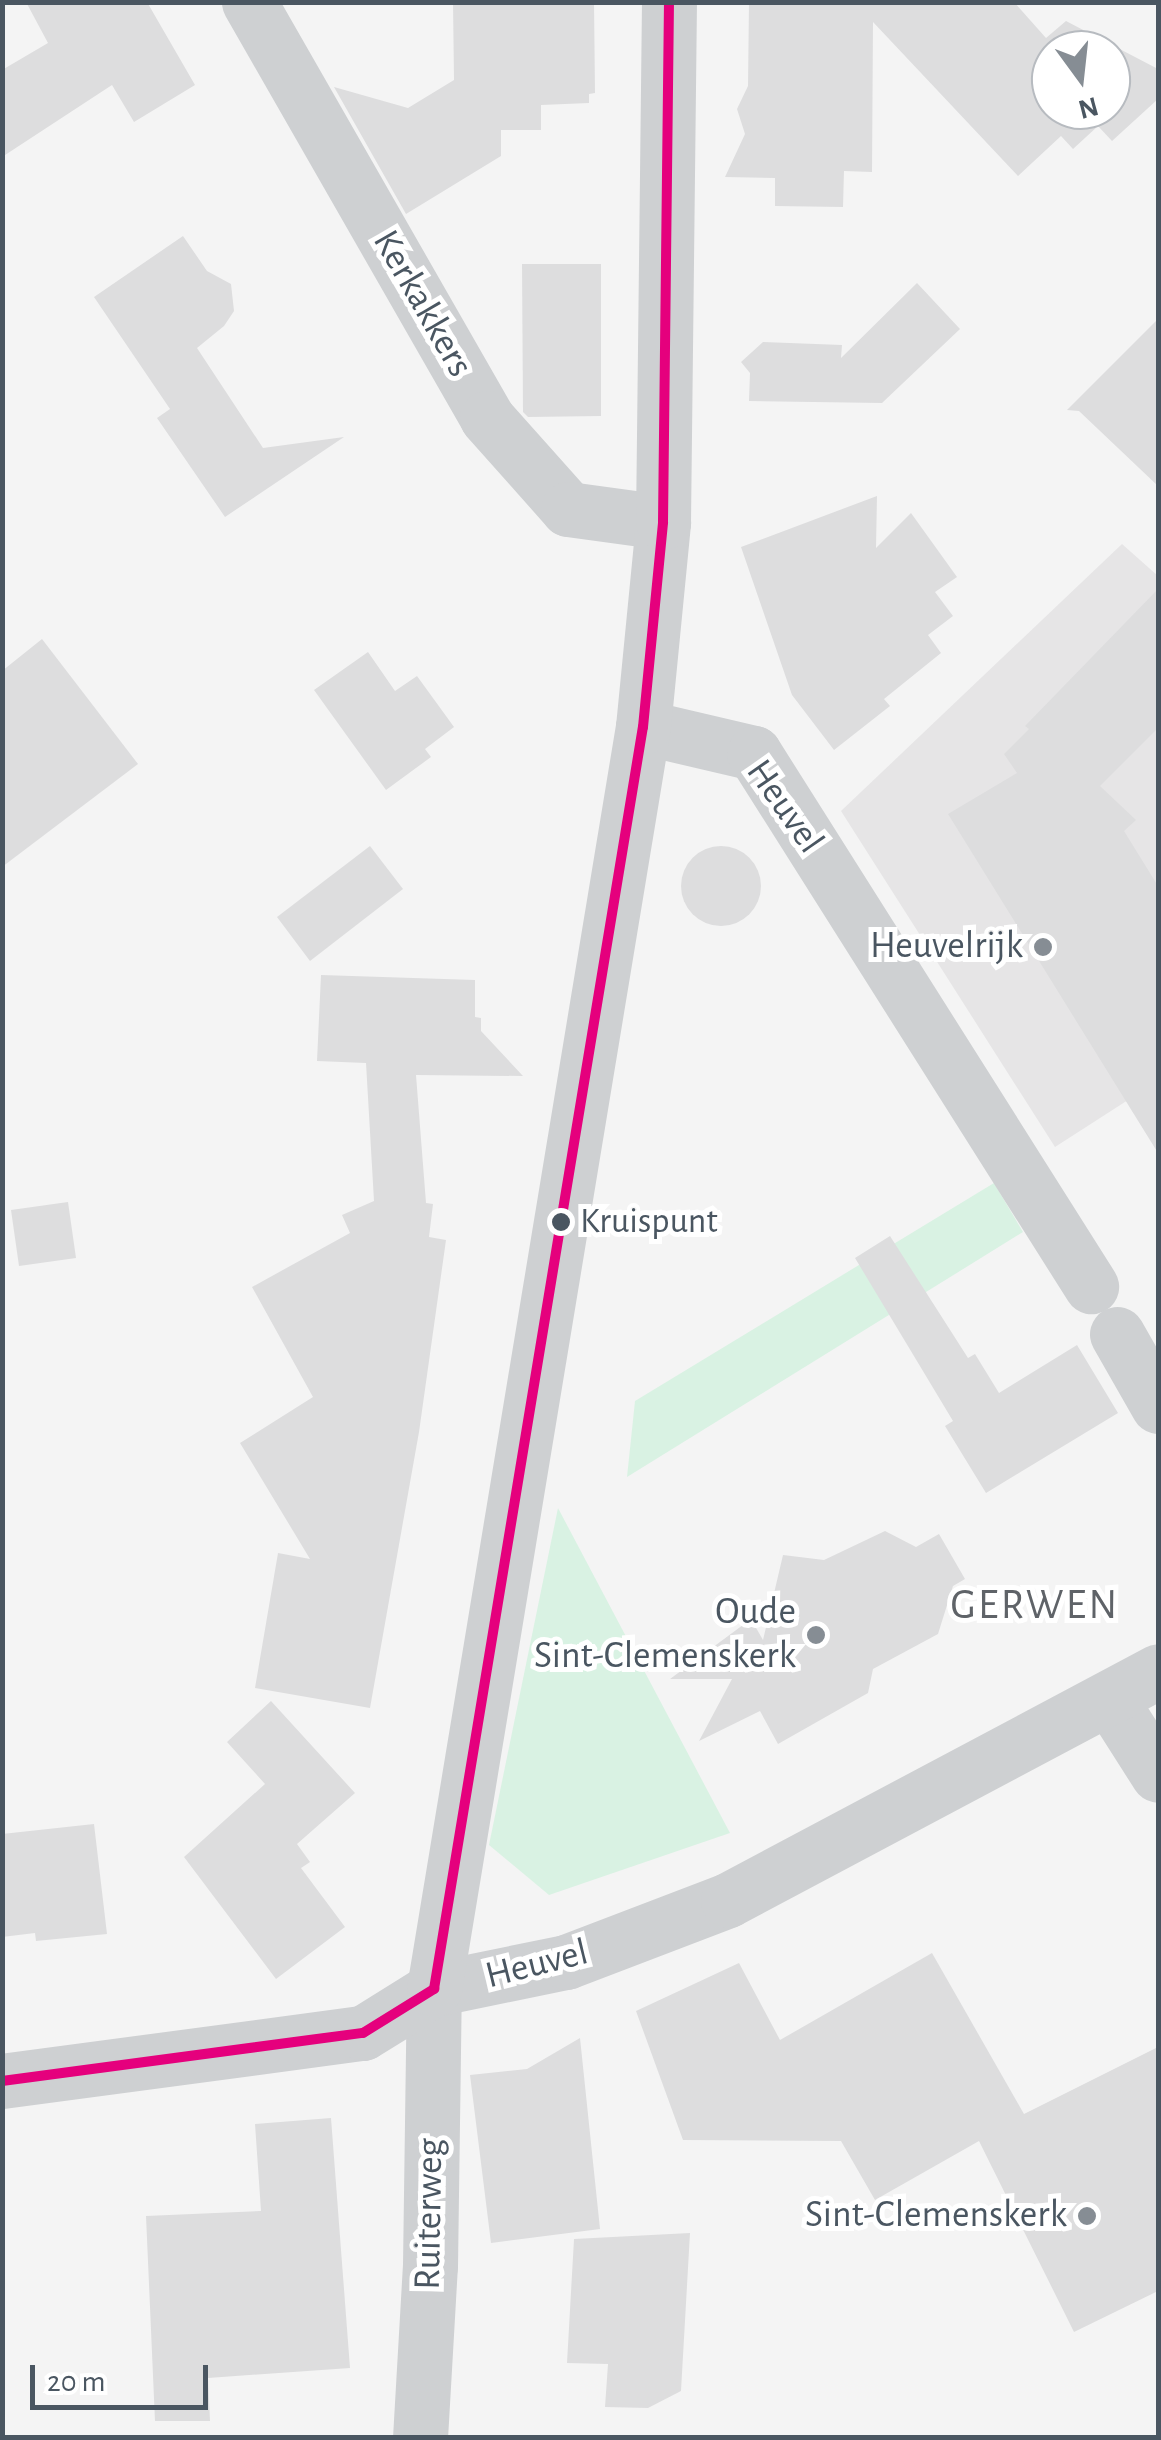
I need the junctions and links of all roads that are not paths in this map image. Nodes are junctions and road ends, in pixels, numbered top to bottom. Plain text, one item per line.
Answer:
1 (248, 2) edge
2 (669, 2) edge
3 (663, 522) junction
4 (643, 727) junction
5 (1091, 1286) dead end
6 (1117, 1334) dead end
7 (1158, 1406) edge
8 (1158, 1671) edge
9 (1109, 1698) junction
10 (1158, 1775) edge
11 (434, 1990) junction
12 (2, 2080) edge
13 (420, 2438) edge

1 - 3 street, Kerkakkers
2 - 3 street
3 - 4 street
4 - 5 street, Heuvel
4 - 11 street, Heuvel
6 - 7 street
8 - 9 street, Heuvel
9 - 10 street
9 - 11 street, Heuvel
11 - 12 street
11 - 13 street, Ruiterweg

